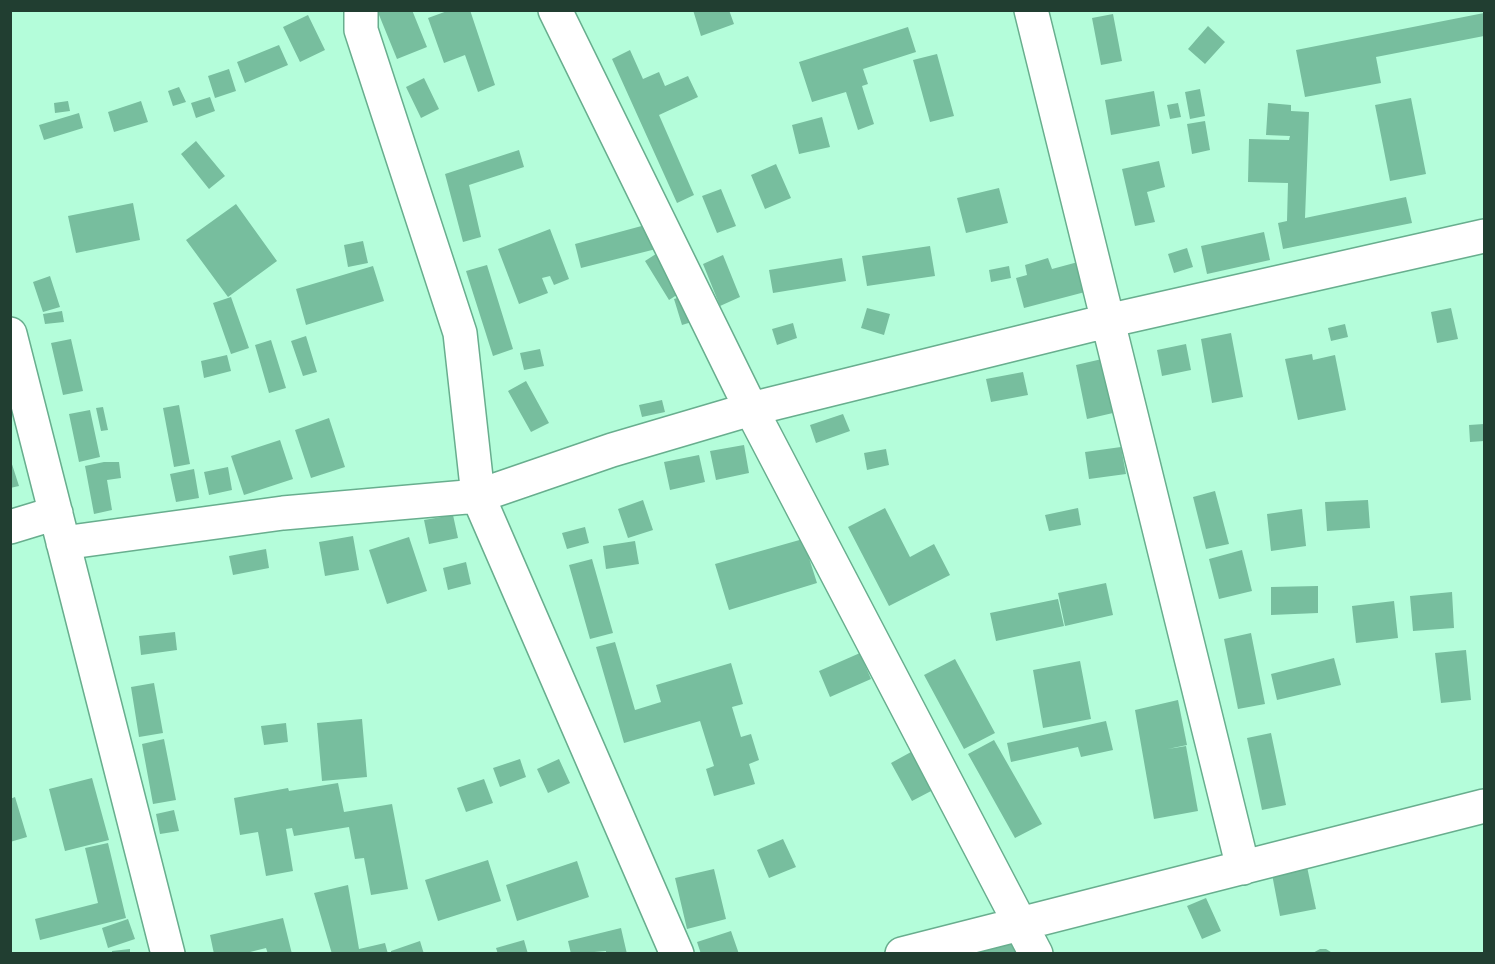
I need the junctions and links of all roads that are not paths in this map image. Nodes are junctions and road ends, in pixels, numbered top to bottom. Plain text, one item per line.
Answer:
1 (361, 10) edge
2 (555, 10) edge
3 (1031, 10) edge
4 (1485, 236) edge
5 (1107, 321) junction
6 (10, 334) edge
7 (751, 409) junction
8 (478, 496) junction
9 (10, 527) edge
10 (60, 528) junction
11 (1485, 806) edge
12 (1244, 868) junction
13 (1023, 924) junction
14 (168, 954) edge
15 (677, 954) edge
16 (902, 954) edge
17 (1036, 954) edge

1 - 8 street
2 - 7 street
3 - 5 street
4 - 5 street
5 - 7 street
5 - 12 street
6 - 10 street
7 - 8 street
7 - 13 street
8 - 10 street
8 - 15 street
9 - 10 street
10 - 14 street
11 - 12 street
12 - 13 street
13 - 16 street
13 - 17 street

